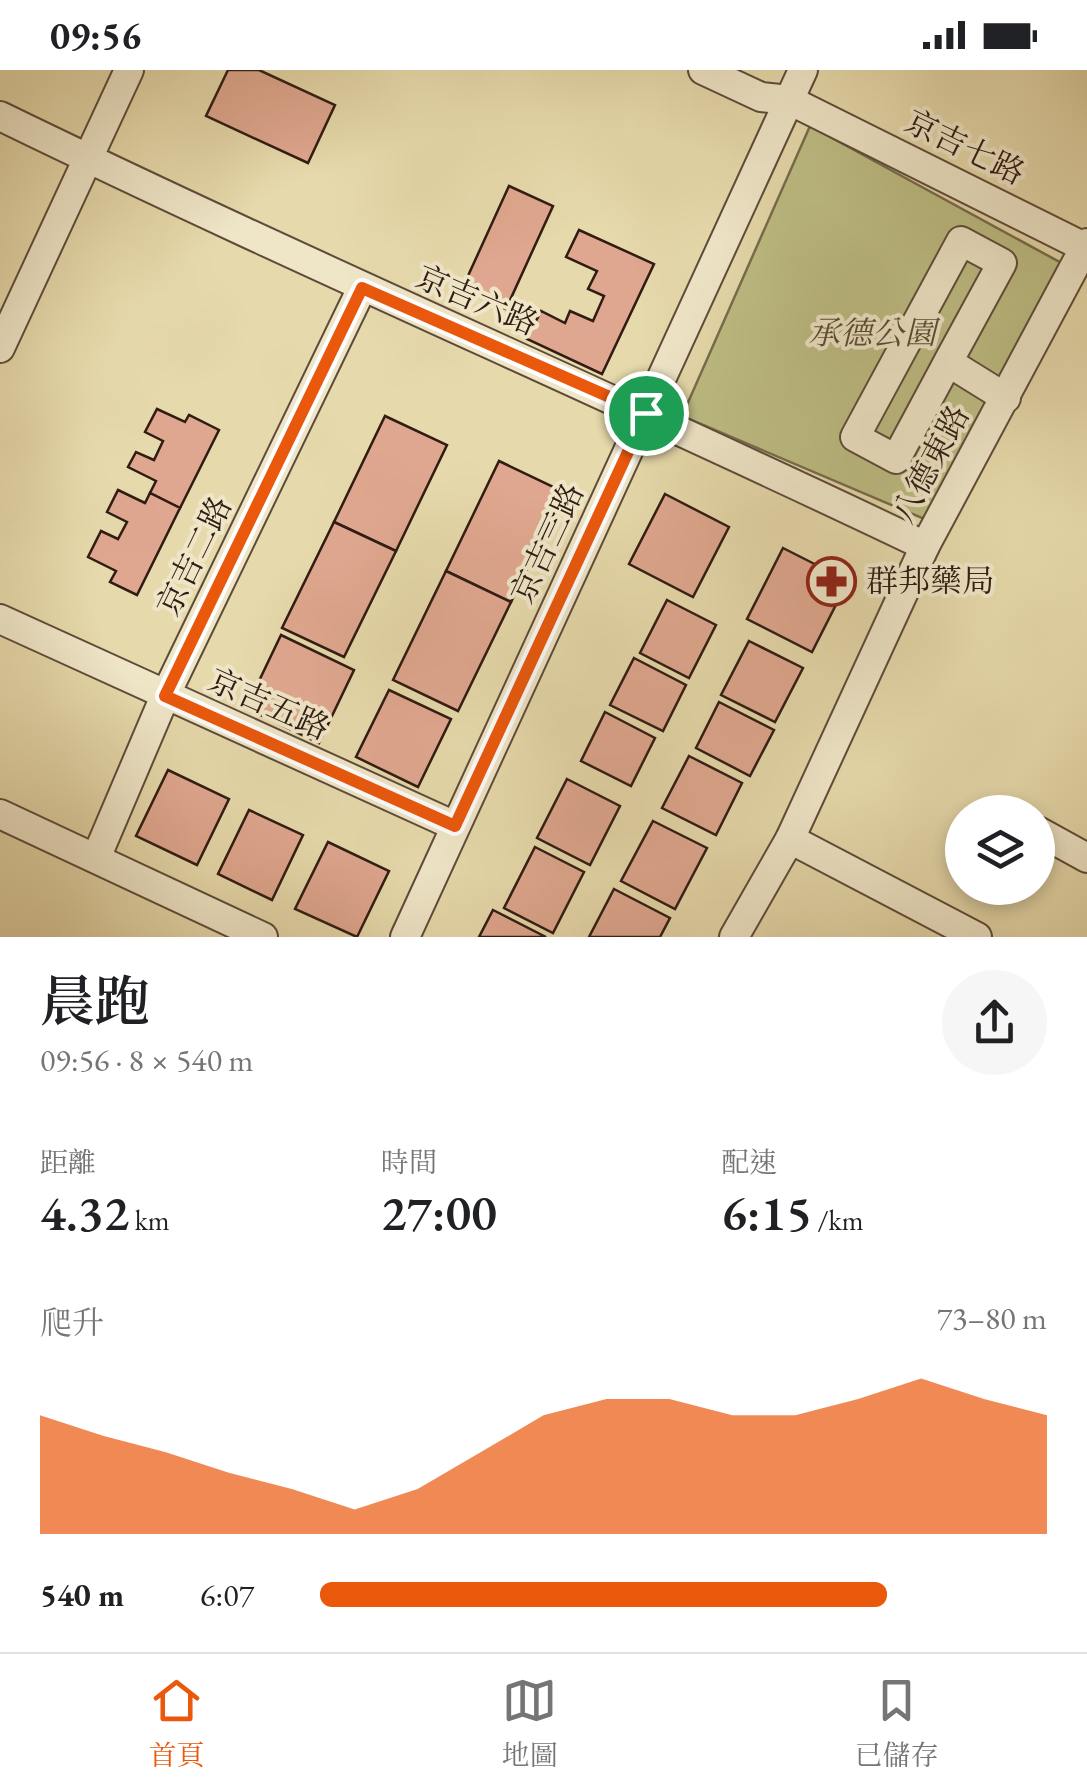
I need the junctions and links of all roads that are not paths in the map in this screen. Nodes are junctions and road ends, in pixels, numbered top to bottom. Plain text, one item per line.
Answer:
1 (129, 70) edge
2 (703, 70) edge
3 (803, 70) edge
4 (789, 100) junction
5 (0, 116) edge
6 (88, 158) junction
7 (1084, 255) edge
8 (362, 288) junction
9 (0, 348) edge
10 (948, 362) junction
11 (1006, 398) junction
12 (646, 413) junction
13 (926, 546) junction
14 (0, 619) edge
15 (165, 696) junction
16 (0, 814) edge
17 (455, 826) junction
18 (790, 839) junction
19 (1055, 840) edge
20 (96, 858) junction
21 (1087, 858) edge
22 (264, 937) edge
23 (406, 937) edge
24 (734, 937) edge
25 (977, 937) edge

1 - 6 street
2 - 4 street, 京吉七路
3 - 4 street, 京吉三路
4 - 7 street, 京吉七路
4 - 12 street, 京吉三路
5 - 6 street, 京吉六路
6 - 8 street, 京吉六路
6 - 9 street
7 - 11 street, 八德東路
8 - 12 street, 京吉六路
8 - 15 street, 京吉二路
10 - 10 street
10 - 11 street
11 - 13 street, 八德東路
12 - 13 street, 京吉六路
12 - 17 street, 京吉三路
13 - 18 street, 八德東路
14 - 15 street, 京吉五路
15 - 17 street, 京吉五路
15 - 20 street, 京吉二路
16 - 20 street
17 - 23 street, 京吉三路
18 - 24 street, 八德東路
18 - 25 street
19 - 21 street
20 - 22 street

